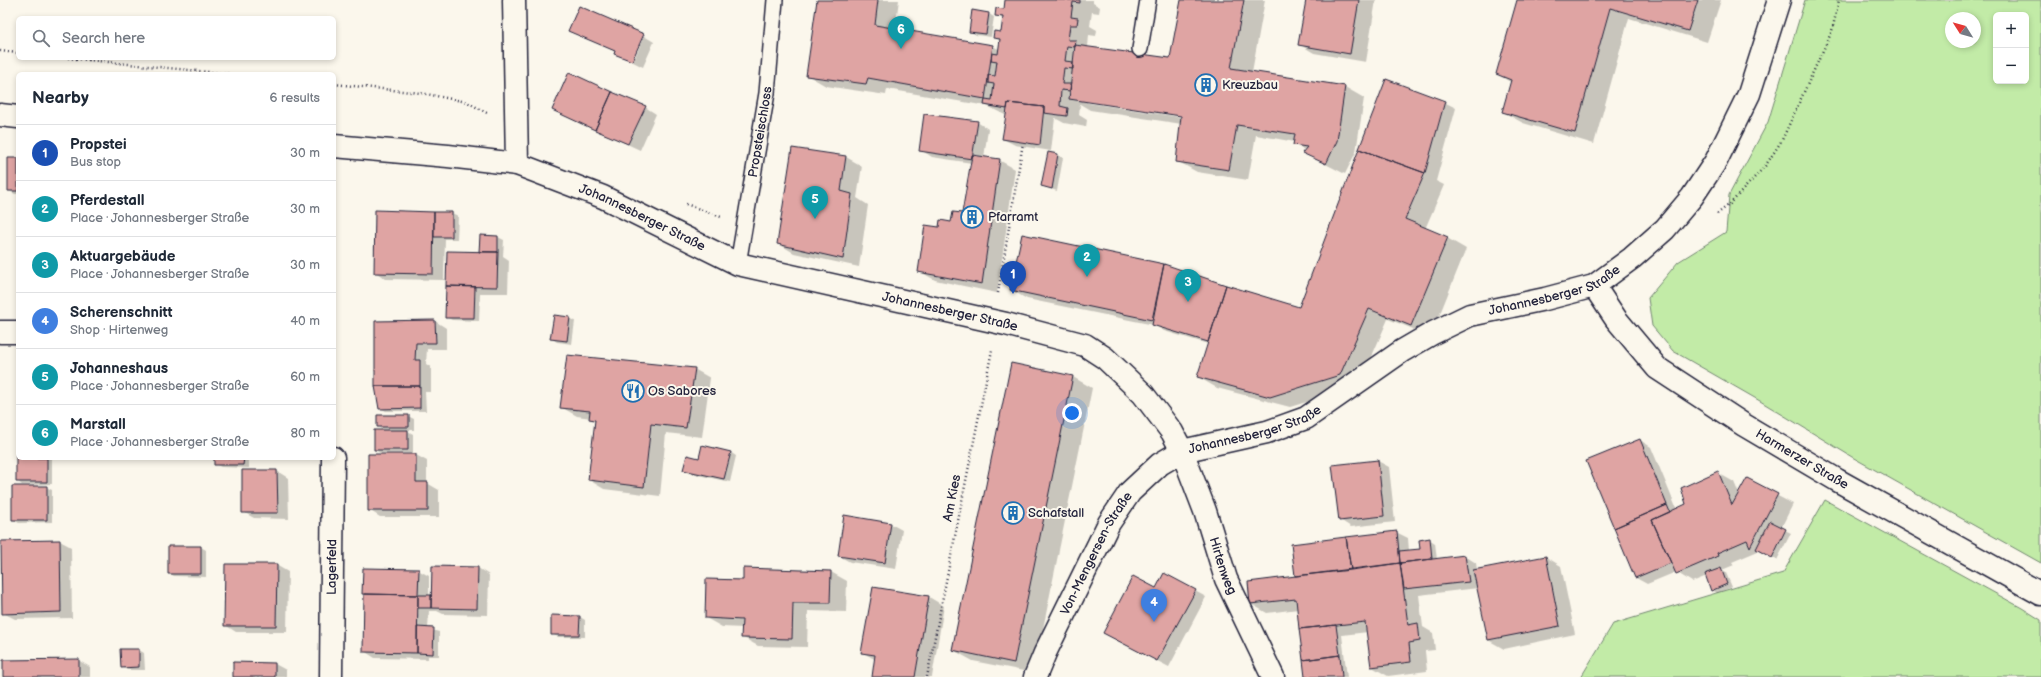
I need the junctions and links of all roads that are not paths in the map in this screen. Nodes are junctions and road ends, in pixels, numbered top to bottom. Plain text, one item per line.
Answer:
1 (514, 0) edge
2 (775, 0) edge
3 (1148, 0) edge
4 (1779, 0) edge
5 (1140, 49) dead end
6 (0, 115) edge
7 (16, 117) edge
8 (336, 146) edge
9 (517, 164) junction
10 (738, 264) junction
11 (1594, 286) junction
12 (0, 332) edge
13 (16, 332) edge
14 (1182, 451) junction
15 (333, 460) edge
16 (2041, 594) edge
17 (331, 677) edge
18 (1035, 677) edge
19 (1273, 677) edge

1 - 9 street
2 - 10 lane, Propsteischloss
3 - 5 lane
4 - 11 street, Johannesberger Straße
6 - 7 street
8 - 9 street, Johannesberger Straße
9 - 10 street, Johannesberger Straße
10 - 14 street, Johannesberger Straße
11 - 14 street, Johannesberger Straße
11 - 16 street, Harmerzer Straße
12 - 13 street
14 - 18 street, Von-Mengersen-Straße
14 - 19 street, Hirtenweg
15 - 17 street, Lagerfeld

